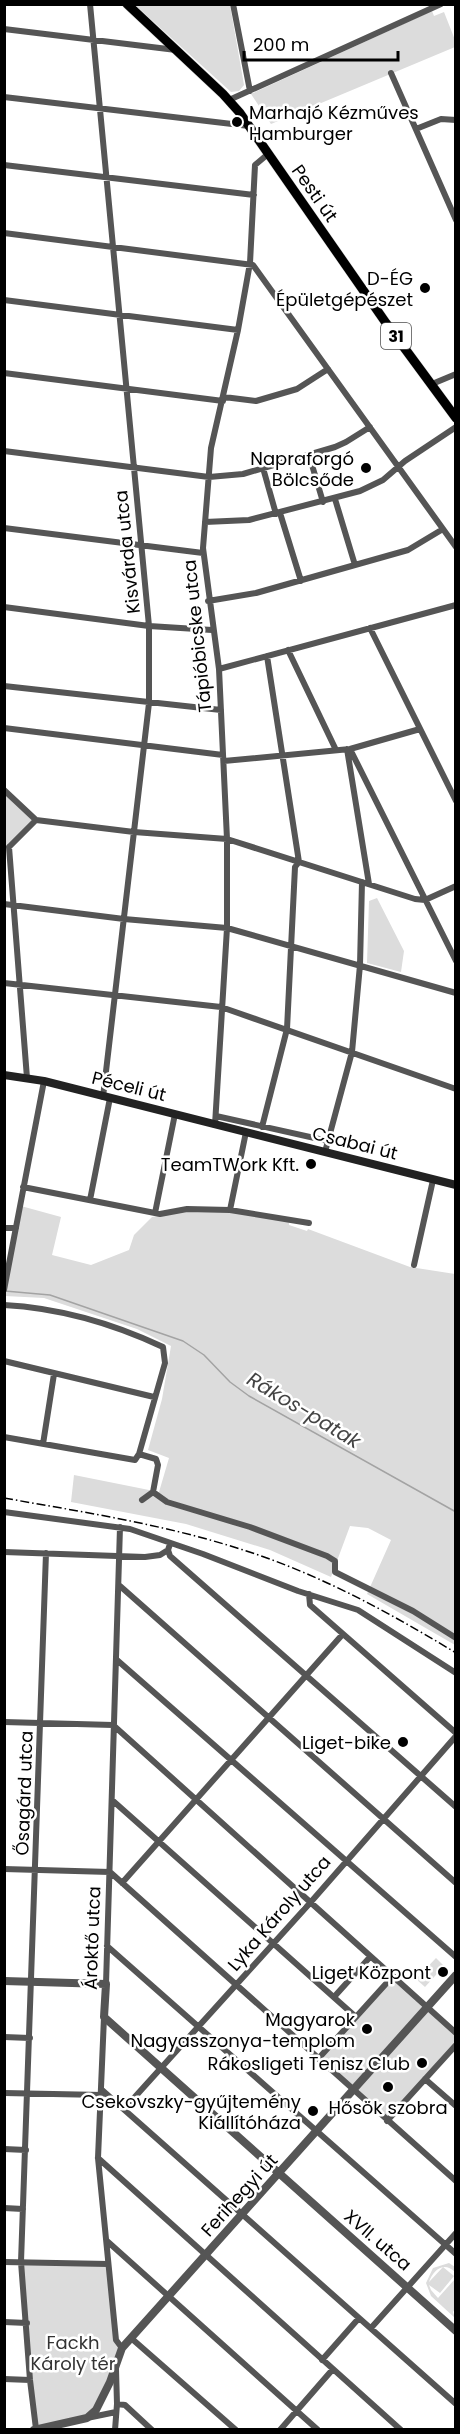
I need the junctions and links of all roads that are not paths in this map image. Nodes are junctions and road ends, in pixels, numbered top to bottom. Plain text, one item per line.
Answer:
1 (90, 4) edge
2 (126, 4) edge
3 (233, 4) edge
4 (438, 5) edge
5 (4, 29) edge
6 (93, 40) junction
7 (176, 50) junction
8 (391, 73) dead end
9 (250, 91) junction
10 (4, 97) edge
11 (229, 100) junction
12 (100, 109) junction
13 (456, 120) edge
14 (249, 126) junction
15 (416, 129) junction
16 (268, 154) junction
17 (4, 165) edge
18 (107, 177) junction
19 (254, 195) junction
20 (452, 203) edge
21 (456, 220) edge
22 (4, 233) edge
23 (111, 246) junction
24 (250, 263) junction
25 (4, 300) edge
26 (118, 313) junction
27 (238, 330) junction
28 (328, 369) junction
29 (4, 373) edge
30 (456, 374) edge
31 (432, 384) junction
32 (127, 388) junction
33 (224, 399) junction
34 (456, 418) edge
35 (370, 427) junction
36 (456, 428) edge
37 (4, 451) edge
38 (309, 455) junction
39 (133, 467) junction
40 (399, 467) junction
41 (263, 468) junction
42 (209, 477) junction
43 (335, 499) junction
44 (323, 502) junction
45 (278, 513) junction
46 (205, 522) junction
47 (4, 528) edge
48 (443, 529) junction
49 (142, 545) junction
50 (456, 547) edge
51 (203, 553) junction
52 (355, 565) junction
53 (301, 581) junction
54 (208, 601) junction
55 (456, 605) edge
56 (4, 607) edge
57 (149, 626) junction
58 (370, 628) junction
59 (212, 630) junction
60 (288, 650) junction
61 (267, 656) junction
62 (219, 669) junction
63 (4, 686) edge
64 (149, 702) junction
65 (221, 710) junction
66 (4, 728) edge
67 (420, 729) junction
68 (144, 744) junction
69 (348, 749) junction
70 (336, 750) junction
71 (283, 755) junction
72 (224, 758) junction
73 (4, 790) edge
74 (456, 801) edge
75 (36, 820) junction
76 (134, 832) junction
77 (227, 839) junction
78 (7, 845) edge
79 (299, 862) junction
80 (366, 883) junction
81 (456, 886) edge
82 (425, 900) junction
83 (4, 904) edge
84 (14, 905) junction
85 (124, 919) junction
86 (226, 928) junction
87 (292, 946) junction
88 (456, 962) edge
89 (360, 965) junction
90 (4, 983) edge
91 (20, 985) junction
92 (456, 993) edge
93 (115, 996) junction
94 (221, 1007) junction
95 (287, 1029) junction
96 (352, 1052) junction
97 (4, 1075) edge
98 (27, 1078) junction
99 (44, 1081) junction
100 (456, 1089) edge
101 (106, 1097) junction
102 (175, 1114) junction
103 (215, 1120) junction
104 (262, 1126) junction
105 (246, 1132) junction
106 (328, 1142) junction
107 (325, 1152) junction
108 (433, 1179) junction
109 (456, 1185) edge
110 (23, 1187) junction
111 (90, 1200) junction
112 (230, 1210) junction
113 (155, 1213) junction
114 (309, 1223) dead end
115 (4, 1227) edge
116 (16, 1228) junction
117 (414, 1265) dead end
118 (4, 1290) edge
119 (4, 1305) edge
120 (4, 1361) edge
121 (54, 1374) junction
122 (154, 1396) junction
123 (4, 1437) edge
124 (43, 1444) junction
125 (137, 1457) junction
126 (153, 1492) junction
127 (142, 1500) dead end
128 (4, 1512) edge
129 (120, 1527) junction
130 (169, 1547) junction
131 (4, 1552) edge
132 (46, 1553) junction
133 (120, 1556) junction
134 (120, 1586) junction
135 (309, 1594) junction
136 (342, 1635) junction
137 (456, 1638) edge
138 (117, 1660) junction
139 (456, 1673) edge
140 (305, 1676) junction
141 (268, 1717) junction
142 (4, 1722) edge
143 (41, 1722) junction
144 (113, 1725) junction
145 (456, 1735) edge
146 (232, 1759) junction
147 (420, 1776) junction
148 (112, 1800) junction
149 (196, 1800) junction
150 (456, 1807) edge
151 (383, 1817) junction
152 (158, 1841) junction
153 (346, 1859) junction
154 (4, 1869) edge
155 (35, 1870) junction
156 (110, 1872) junction
157 (122, 1883) junction
158 (456, 1883) edge
159 (310, 1903) junction
160 (274, 1944) junction
161 (107, 1946) junction
162 (370, 1957) junction
163 (456, 1957) edge
164 (456, 1975) edge
165 (393, 1976) junction
166 (4, 1981) edge
167 (32, 1982) junction
168 (106, 1984) junction
169 (236, 1985) junction
170 (334, 1997) junction
171 (427, 2007) junction
172 (104, 2017) junction
173 (356, 2017) junction
174 (199, 2027) junction
175 (456, 2033) edge
176 (4, 2037) edge
177 (30, 2038) junction
178 (456, 2045) edge
179 (318, 2059) junction
180 (162, 2068) junction
181 (425, 2079) junction
182 (353, 2090) junction
183 (102, 2093) junction
184 (4, 2094) edge
185 (27, 2094) junction
186 (456, 2106) edge
187 (124, 2109) junction
188 (387, 2121) junction
189 (317, 2131) junction
190 (4, 2150) edge
191 (26, 2150) junction
192 (98, 2158) junction
193 (279, 2173) junction
194 (456, 2181) edge
195 (4, 2208) edge
196 (23, 2209) junction
197 (242, 2215) junction
198 (456, 2233) edge
199 (107, 2241) junction
200 (445, 2245) junction
201 (456, 2254) edge
202 (205, 2256) junction
203 (4, 2262) edge
204 (21, 2262) junction
205 (108, 2264) junction
206 (408, 2287) junction
207 (168, 2297) junction
208 (359, 2318) junction
209 (4, 2322) edge
210 (27, 2323) junction
211 (371, 2328) junction
212 (456, 2331) edge
213 (131, 2338) junction
214 (122, 2348) junction
215 (322, 2360) junction
216 (116, 2368) junction
217 (333, 2369) junction
218 (4, 2379) edge
219 (30, 2380) junction
220 (117, 2404) junction
221 (456, 2404) edge
222 (296, 2410) junction
223 (116, 2412) junction
224 (87, 2418) junction
225 (35, 2429) edge
226 (115, 2430) edge
227 (152, 2430) edge
228 (236, 2430) edge
229 (280, 2430) edge
230 (318, 2430) edge
231 (401, 2430) edge

1 - 6 street, Kisvárda utca
2 - 7 main road, Pesti út / 31
3 - 9 street
4 - 9 street
5 - 6 street
6 - 7 street
6 - 12 street, Kisvárda utca
7 - 11 main road, Pesti út / 31
8 - 15 street
9 - 11 street
10 - 12 street
11 - 14 main road, Pesti út / 31
12 - 14 street
12 - 18 street, Kisvárda utca
13 - 15 street
14 - 16 main road, Pesti út / 31
15 - 20 street
16 - 19 street, Tápióbicske utca
16 - 31 main road, Pesti út / 31
17 - 18 street
18 - 19 street
18 - 23 street, Kisvárda utca
19 - 24 street, Tápióbicske utca
20 - 21 street
22 - 23 street
23 - 24 street
23 - 26 street, Kisvárda utca
24 - 27 street, Tápióbicske utca
24 - 28 street
25 - 26 street
26 - 27 street
26 - 32 street, Kisvárda utca
27 - 33 street, Tápióbicske utca
28 - 33 street
28 - 35 street
29 - 32 street
30 - 31 street
31 - 34 main road, Pesti út / 31
32 - 33 street
32 - 39 street, Kisvárda utca
33 - 42 street, Tápióbicske utca
35 - 38 street
35 - 40 street
36 - 40 street
37 - 39 street
38 - 41 street
38 - 44 street
39 - 42 street
39 - 49 street, Kisvárda utca
40 - 43 street
40 - 48 street
41 - 42 street
41 - 45 street
42 - 46 street, Tápióbicske utca
43 - 44 street
43 - 52 street
44 - 45 street
45 - 46 street
45 - 53 street
46 - 51 street, Tápióbicske utca
47 - 49 street
48 - 50 street
48 - 52 street
49 - 51 street
49 - 57 street, Kisvárda utca
51 - 54 street, Tápióbicske utca
52 - 53 street
53 - 54 street
54 - 59 street, Tápióbicske utca
55 - 58 street
56 - 57 street
57 - 59 street
57 - 64 street, Kisvárda utca
58 - 60 street
58 - 67 street
59 - 62 street, Tápióbicske utca
60 - 61 street
60 - 70 street
61 - 62 street
61 - 71 street
62 - 65 street, Tápióbicske utca
63 - 64 street
64 - 65 street
64 - 68 street, Kisvárda utca
65 - 72 street, Tápióbicske utca
66 - 68 street
67 - 69 street
67 - 74 street
68 - 72 street
68 - 76 street, Kisvárda utca
69 - 70 street
69 - 80 street
69 - 82 street
70 - 71 street
71 - 72 street
71 - 79 street
72 - 77 street, Tápióbicske utca
73 - 75 street
75 - 76 street
75 - 78 street
76 - 77 street
76 - 85 street, Kisvárda utca
77 - 79 street
77 - 86 street, Tápióbicske utca
78 - 84 street
79 - 80 street
79 - 87 street
80 - 82 street
80 - 89 street
81 - 82 street
82 - 88 street
83 - 84 street
84 - 85 street
84 - 91 street
85 - 86 street
85 - 93 street, Kisvárda utca
86 - 87 street
86 - 94 street, Tápióbicske utca
87 - 89 street
87 - 95 street
89 - 92 street
89 - 96 street
90 - 91 street
91 - 93 street
91 - 98 street
93 - 94 street
93 - 101 street, Kisvárda utca
94 - 95 street
94 - 103 street, Tápióbicske utca
95 - 96 street
95 - 104 street
96 - 100 street
96 - 106 street
97 - 98 main road, Péceli út
98 - 99 main road, Péceli út
99 - 101 main road, Péceli út
99 - 110 street
101 - 102 main road, Péceli út
101 - 111 street, Kisvárda utca
102 - 103 main road, Péceli út
102 - 113 street
103 - 104 street, Csabai út
103 - 105 main road, Péceli út
104 - 106 street, Csabai út
105 - 107 main road, Csabai út
105 - 112 street
106 - 107 street
107 - 108 main road, Csabai út
108 - 109 main road, Csabai út
108 - 117 street
110 - 111 street
110 - 116 street
111 - 113 street
112 - 113 street
112 - 114 street
115 - 116 street
116 - 118 street
119 - 122 street
120 - 121 street
121 - 122 street
121 - 124 street
122 - 125 street
123 - 124 street
124 - 125 street
125 - 126 street
126 - 127 street
126 - 137 street
128 - 129 street
129 - 130 street
129 - 133 street, Ároktő utca
130 - 133 street
130 - 135 street
130 - 140 street
131 - 132 street
132 - 133 street
132 - 143 street, Ősagárd utca
133 - 134 street, Ároktő utca
134 - 138 street, Ároktő utca
134 - 141 street
135 - 136 street
135 - 139 street
136 - 140 street
136 - 145 street
138 - 144 street, Ároktő utca
138 - 146 street
140 - 141 street
140 - 147 street
141 - 146 street
141 - 151 street
142 - 143 street
143 - 144 street
143 - 155 street, Ősagárd utca
144 - 148 street, Ároktő utca
144 - 149 street
145 - 147 street, Lyka Károly utca
146 - 149 street
146 - 153 street
147 - 150 street
147 - 151 street, Lyka Károly utca
148 - 152 street
148 - 156 street, Ároktő utca
149 - 152 street
149 - 159 street
151 - 153 street, Lyka Károly utca
151 - 158 street
152 - 157 street
152 - 160 street
153 - 159 street, Lyka Károly utca
153 - 163 street
154 - 155 street
155 - 156 street
155 - 167 street, Ősagárd utca
156 - 157 street
156 - 161 street, Ároktő utca
157 - 169 street
159 - 160 street, Lyka Károly utca
159 - 162 street
160 - 169 street, Lyka Károly utca
160 - 170 street
161 - 168 street, Ároktő utca
161 - 174 street
162 - 165 street
162 - 170 street
164 - 171 street, Ferihegyi út
165 - 171 street
165 - 173 street
166 - 167 street
167 - 168 street
167 - 177 street, Ősagárd utca
168 - 172 street, Ároktő utca
169 - 174 street, Lyka Károly utca
169 - 179 street
170 - 173 street
171 - 175 street
171 - 182 street, Ferihegyi út
172 - 180 street, XVII. utca
172 - 183 street, Ároktő utca
173 - 179 street
174 - 180 street, Lyka Károly utca
174 - 189 street
176 - 177 street
177 - 185 street, Ősagárd utca
178 - 181 street
179 - 182 street
180 - 187 street, Lyka Károly utca
180 - 193 street, XVII. utca
181 - 186 street
181 - 188 street
182 - 188 street
182 - 189 street, Ferihegyi út
183 - 185 street
183 - 187 street
183 - 192 street, Ároktő utca
184 - 185 street
185 - 191 street, Ősagárd utca
187 - 197 street
188 - 194 street
189 - 193 street, Ferihegyi út
189 - 200 street
190 - 191 street
191 - 196 street, Ősagárd utca
192 - 199 street, Ároktő utca
192 - 202 street
193 - 197 street, Ferihegyi út
193 - 206 street, XVII. utca
195 - 196 street
196 - 204 street, Ősagárd utca
197 - 202 street, Ferihegyi út
197 - 208 street
198 - 200 street
199 - 205 street, Ároktő utca
199 - 207 street
200 - 201 street
200 - 206 street
202 - 207 street, Ferihegyi út
202 - 215 street
203 - 204 street
204 - 205 street
204 - 210 street, Ősagárd utca
205 - 214 street, Ároktő utca
206 - 211 street
206 - 212 street, XVII. utca
207 - 213 street, Ferihegyi út
207 - 222 street
208 - 211 street
208 - 215 street
209 - 210 street
210 - 219 street, Ősagárd utca
211 - 221 street
213 - 214 street, Ferihegyi út
213 - 228 street
214 - 216 street, Ferihegyi út
215 - 217 street
216 - 220 street
216 - 224 street, Ferihegyi út
217 - 222 street
217 - 231 street
218 - 219 street
219 - 225 street, Ősagárd utca
220 - 223 street
220 - 227 street
222 - 229 street
222 - 230 street
223 - 224 street
223 - 226 street
224 - 225 street

